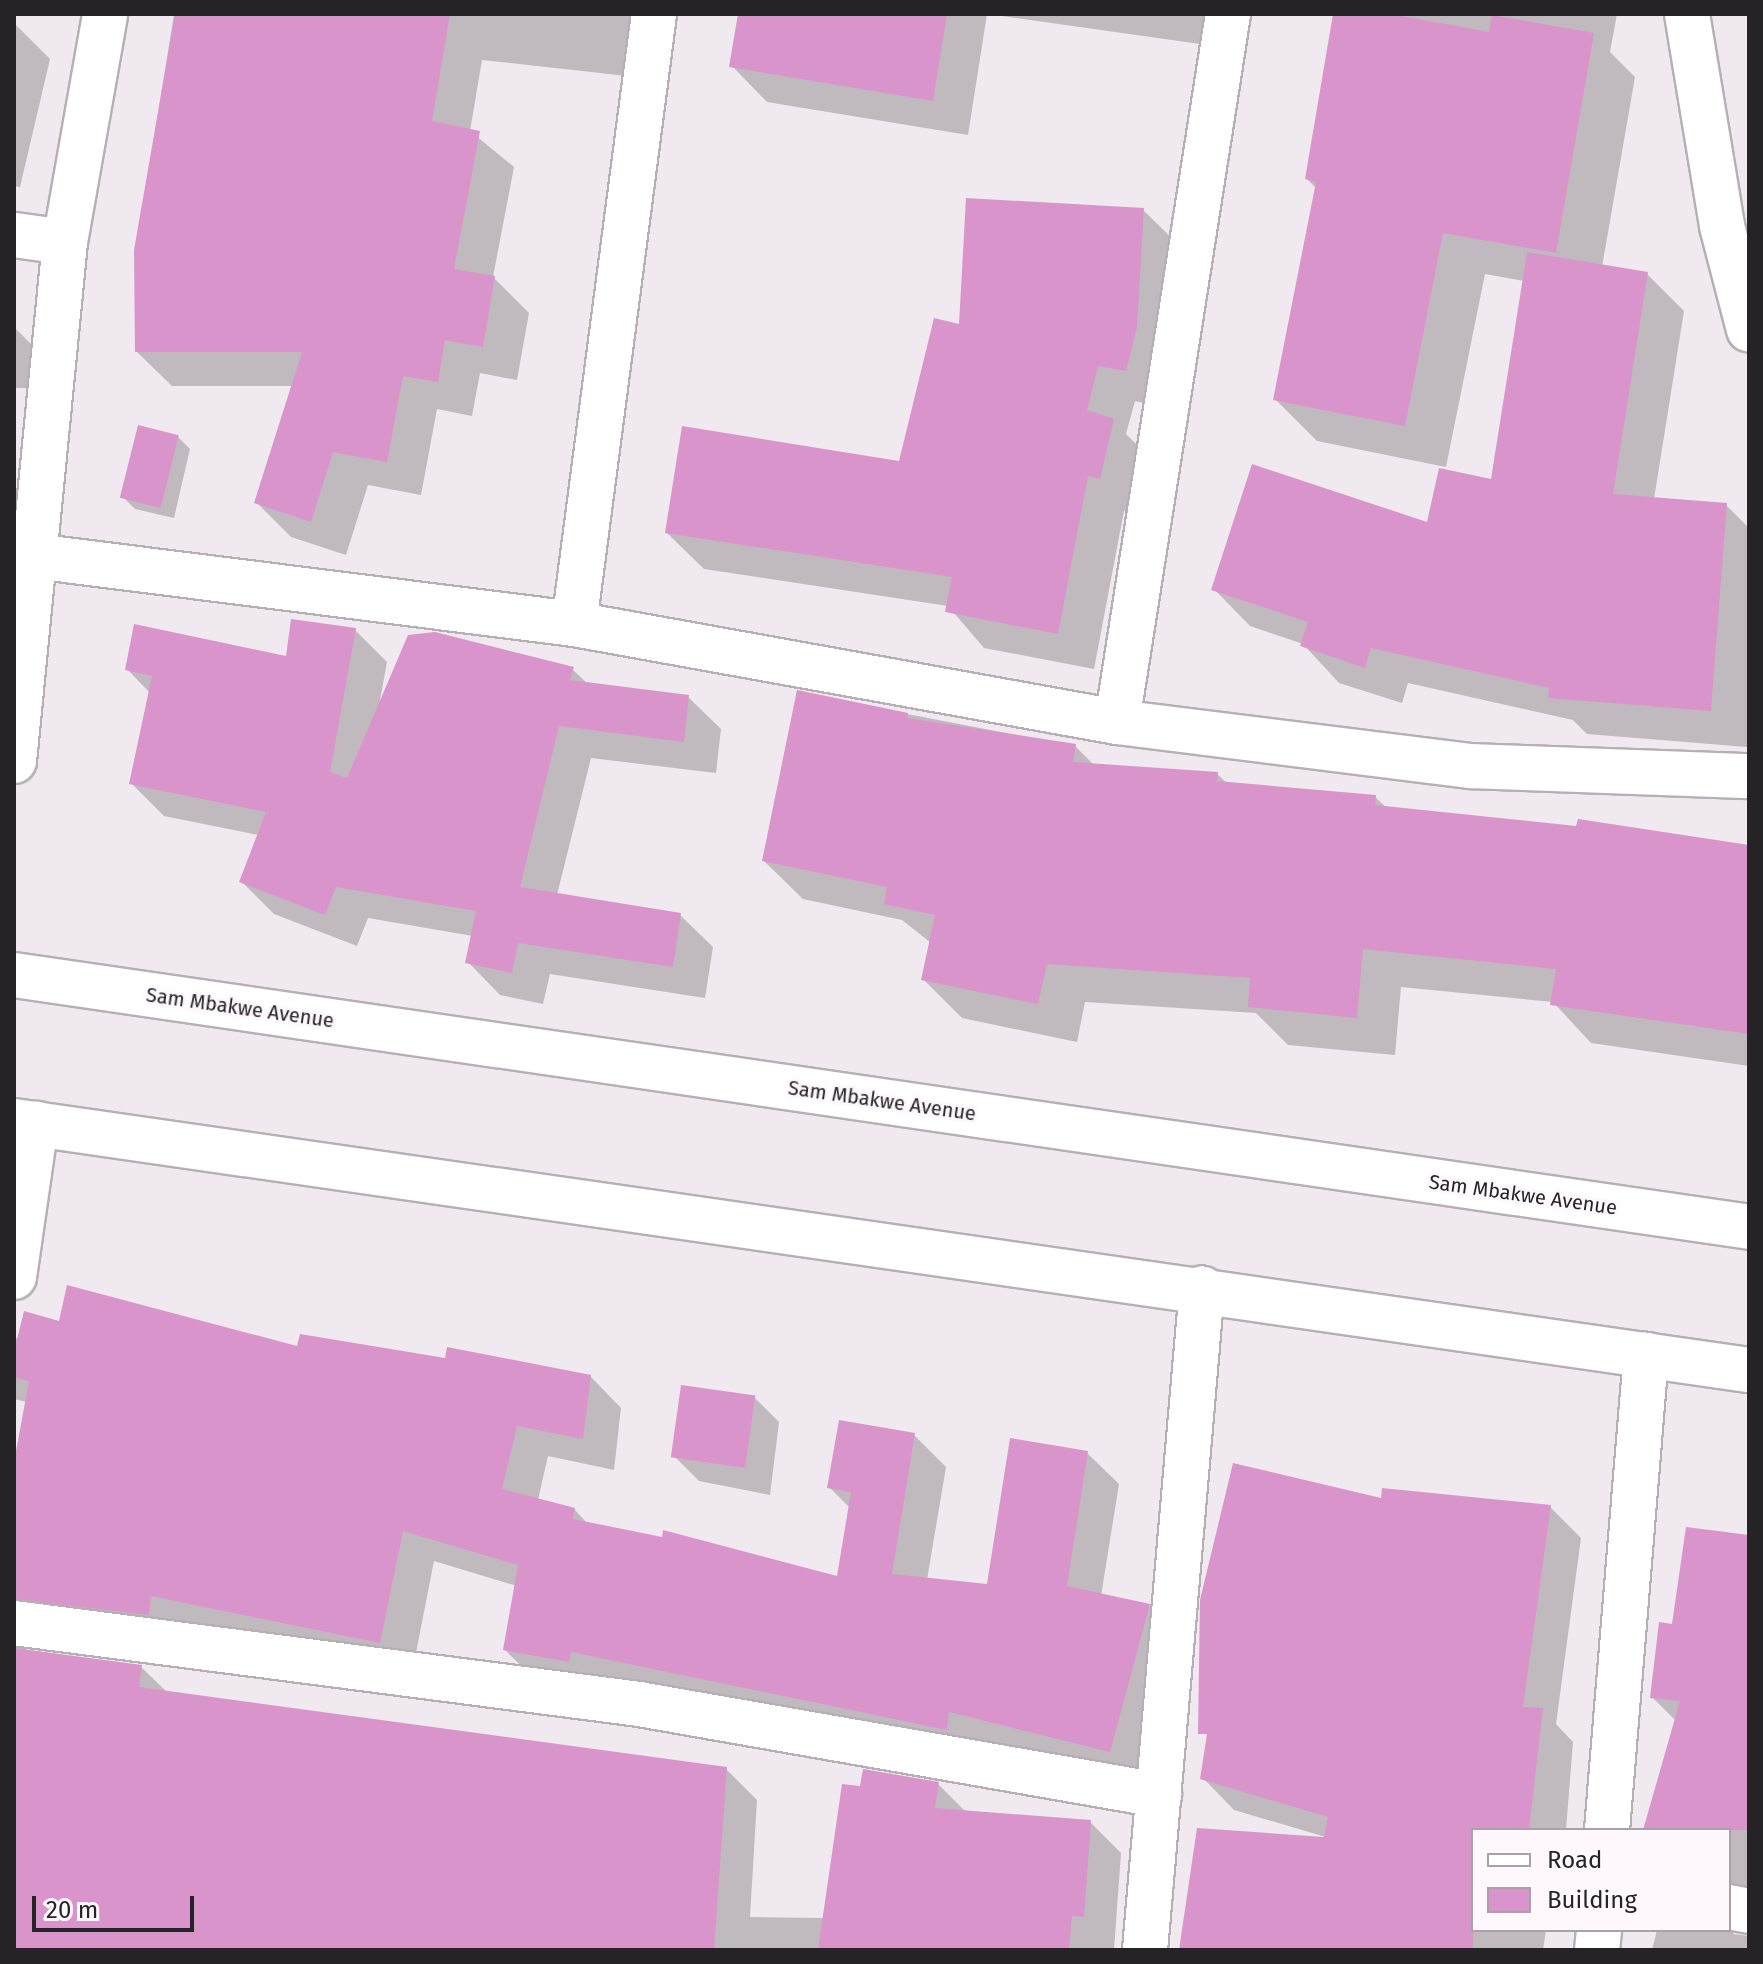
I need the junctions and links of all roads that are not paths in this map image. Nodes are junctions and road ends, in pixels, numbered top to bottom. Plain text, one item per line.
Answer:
1 (105, 14) edge
2 (654, 14) edge
3 (1228, 14) edge
4 (1687, 14) edge
5 (1736, 228) edge
6 (14, 235) edge
7 (65, 242) junction
8 (1749, 330) edge
9 (34, 556) junction
10 (574, 624) junction
11 (1117, 722) junction
12 (14, 761) edge
13 (1749, 776) edge
14 (14, 975) edge
15 (25, 1122) edge
16 (1749, 1227) edge
17 (14, 1277) edge
18 (1202, 1288) junction
19 (1646, 1355) junction
20 (1749, 1370) edge
21 (14, 1623) edge
22 (1159, 1795) junction
23 (1607, 1828) edge
24 (1145, 1950) edge

1 - 7 street
2 - 10 street
3 - 11 street
4 - 5 street
5 - 8 street
6 - 7 street
7 - 9 street
9 - 10 street
9 - 12 street
10 - 11 street
11 - 13 street
14 - 16 street, Sam Mbakwe Avenue
15 - 17 street
15 - 18 street
18 - 19 street
18 - 22 street
19 - 20 street
19 - 23 street
21 - 22 street
22 - 24 street

